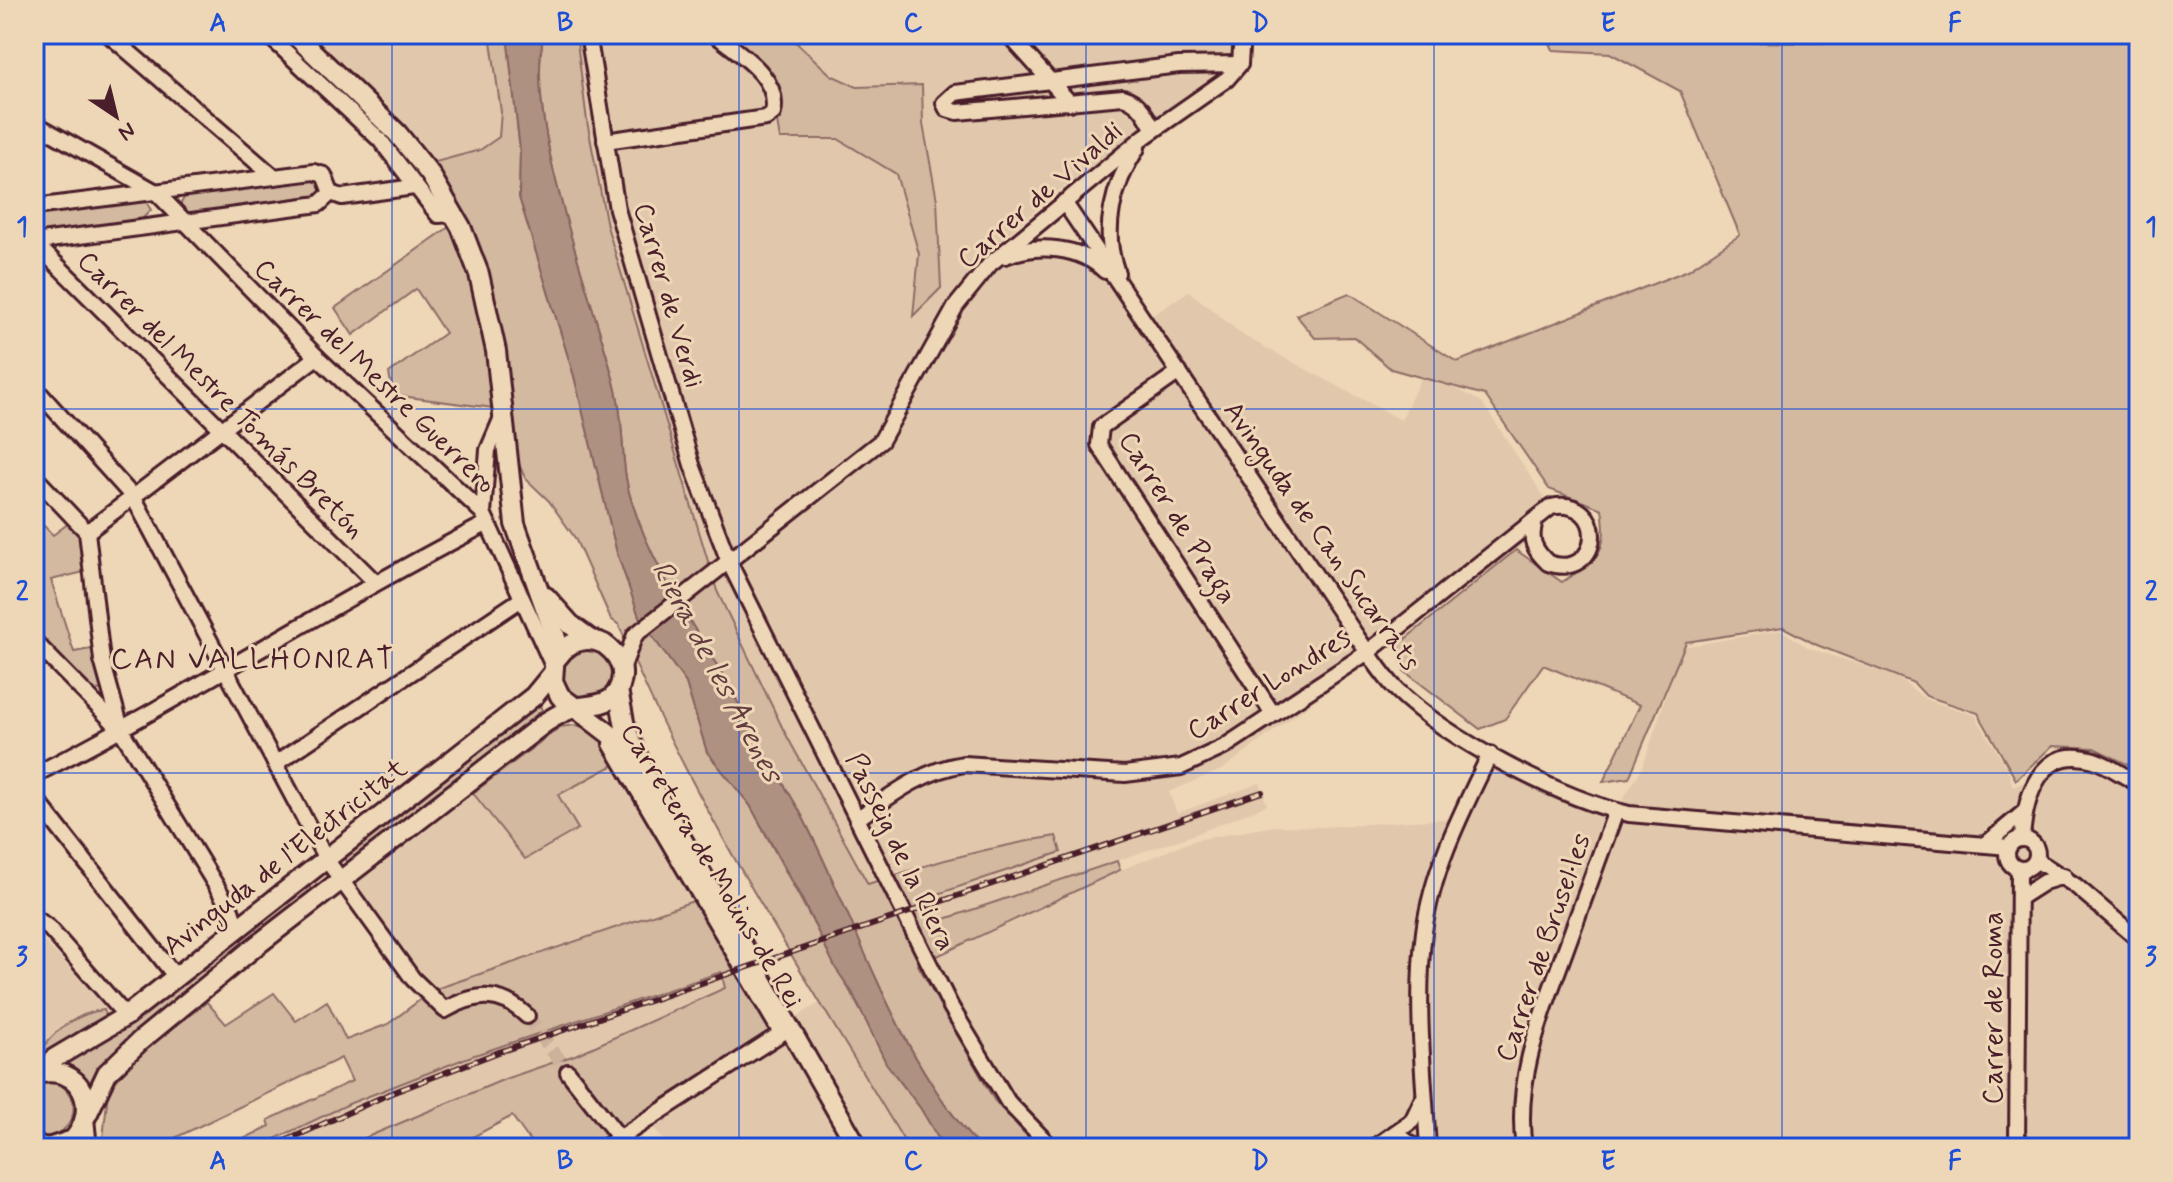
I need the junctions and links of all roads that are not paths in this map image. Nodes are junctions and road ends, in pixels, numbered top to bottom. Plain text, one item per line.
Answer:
1 (108, 34) edge
2 (267, 34) edge
3 (294, 34) edge
4 (588, 34) edge
5 (715, 34) edge
6 (1008, 34) edge
7 (1242, 34) edge
8 (1240, 64) junction
9 (1051, 81) junction
10 (1070, 103) junction
11 (34, 123) edge
12 (1149, 133) junction
13 (605, 141) junction
14 (274, 177) junction
15 (414, 187) junction
16 (156, 192) junction
17 (331, 193) junction
18 (1064, 202) junction
19 (34, 207) edge
20 (454, 214) junction
21 (183, 221) junction
22 (34, 242) edge
23 (990, 264) junction
24 (1125, 291) junction
25 (317, 357) junction
26 (1179, 372) junction
27 (34, 387) edge
28 (503, 415) junction
29 (222, 431) junction
30 (34, 476) edge
31 (134, 498) junction
32 (484, 519) junction
33 (1535, 521) junction
34 (87, 532) junction
35 (729, 562) junction
36 (374, 581) junction
37 (536, 583) junction
38 (520, 600) junction
39 (635, 635) junction
40 (594, 640) junction
41 (34, 641) edge
42 (1368, 652) junction
43 (554, 666) junction
44 (622, 669) junction
45 (227, 670) junction
46 (618, 690) junction
47 (582, 712) junction
48 (1273, 714) junction
49 (121, 730) junction
50 (1490, 754) junction
51 (275, 764) junction
52 (36, 771) edge
53 (646, 776) junction
54 (2139, 784) edge
55 (35, 800) edge
56 (1616, 811) junction
57 (2023, 813) junction
58 (857, 819) junction
59 (2015, 843) junction
60 (1986, 844) junction
61 (326, 859) junction
62 (2036, 860) junction
63 (2019, 869) junction
64 (2064, 876) junction
65 (341, 882) junction
66 (2019, 898) junction
67 (34, 917) edge
68 (237, 929) junction
69 (2139, 940) edge
70 (175, 976) junction
71 (126, 1016) junction
72 (527, 1016) tunnel mouth
73 (785, 1031) junction
74 (568, 1072) tunnel mouth
75 (38, 1074) edge
76 (1425, 1088) junction
77 (86, 1117) junction
78 (618, 1136) junction
79 (1390, 1138) junction
80 (36, 1146) edge
81 (89, 1148) edge
82 (604, 1148) edge
83 (858, 1148) edge
84 (1052, 1148) edge
85 (1373, 1148) edge
86 (1416, 1148) edge
87 (1428, 1148) edge
88 (1524, 1148) edge
89 (2017, 1148) edge

1 - 14 street
2 - 15 street
3 - 20 main road
4 - 13 street, Carrer de Verdi
5 - 13 street
6 - 9 street
7 - 8 street
8 - 9 street
8 - 12 street, Carrer de Vivaldi
9 - 10 street
9 - 10 street
10 - 12 street
11 - 16 street, Carrer del Mestre Guerrero
12 - 18 street, Carrer de Vivaldi
12 - 24 street, Avinguda de Can Sucarrats
13 - 35 street, Carrer de Verdi
14 - 16 street
14 - 17 street
15 - 17 street
15 - 20 street
16 - 19 street
16 - 21 street, Carrer del Mestre Guerrero
17 - 21 street
18 - 23 street, Carrer de Vivaldi
18 - 24 street, Avinguda de Can Sucarrats
20 - 28 main road
21 - 22 street
21 - 25 street, Carrer del Mestre Guerrero
22 - 29 street, Carrer del Mestre Tomás Bretón
23 - 24 street, Avinguda de Can Sucarrats
23 - 35 street, Carrer de Vivaldi
24 - 26 street, Avinguda de Can Sucarrats
25 - 29 street
25 - 32 street, Carrer del Mestre Guerrero
26 - 42 street, Avinguda de Can Sucarrats
26 - 48 street, Carrer de Praga
27 - 31 street
28 - 32 street
28 - 37 main road
29 - 31 street
29 - 36 street, Carrer del Mestre Tomás Bretón
30 - 34 street
31 - 34 street
31 - 45 street
32 - 36 street
32 - 38 street, Carrer del Mestre Guerrero
33 - 33 street
33 - 42 street, Carrer Londres
34 - 49 street
35 - 39 street, Carrer de Vivaldi
35 - 58 street, Passeig de la Riera
36 - 45 street
37 - 40 main road
37 - 43 main road
38 - 43 street, Carrer del Mestre Guerrero
38 - 51 street
39 - 40 street
39 - 44 street, Carrer de Vivaldi
40 - 43 main road
40 - 44 main road
41 - 49 street
42 - 48 street, Carrer Londres
42 - 50 street, Avinguda de Can Sucarrats
43 - 47 main road, Carretera de Molins de Rei
43 - 61 main road, Avinguda de l'Electricitat
44 - 46 main road, Carretera de Molins de Rei
45 - 49 street
45 - 51 street
46 - 47 main road, Carretera de Molins de Rei
46 - 53 main road, Carretera de Molins de Rei
47 - 53 main road, Carretera de Molins de Rei
47 - 65 main road, Avinguda de l'Electricitat
47 - 73 street, Carretera de Molins de Rei
48 - 58 street, Carrer Londres
49 - 52 street
49 - 68 street
50 - 56 street, Avinguda de Can Sucarrats
50 - 76 street
51 - 61 street
52 - 55 street
53 - 73 main road, Carretera de Molins de Rei
54 - 57 street
55 - 70 street
56 - 60 street, Avinguda de Can Sucarrats
56 - 88 street, Carrer de Brusel·les
57 - 59 street
57 - 60 street
58 - 84 street, Passeig de la Riera
59 - 60 street, Avinguda de Can Sucarrats
59 - 62 street
59 - 63 street
61 - 65 street
61 - 68 main road, Avinguda de l'Electricitat
62 - 63 street
62 - 64 street
63 - 66 street, Carrer de Roma
64 - 66 street
64 - 69 street
65 - 72 street
65 - 77 main road, Avinguda de l'Electricitat
66 - 89 street, Carrer de Roma
67 - 71 street
68 - 70 main road, Avinguda de l'Electricitat
70 - 71 main road, Avinguda de l'Electricitat
71 - 75 main road, Avinguda de l'Electricitat
73 - 78 street
73 - 83 main road, Carretera de Molins de Rei
74 - 78 street
75 - 77 main road
76 - 79 street
76 - 87 street
77 - 80 main road, Avinguda de l'Electricitat
77 - 81 street
78 - 82 street
79 - 85 street
79 - 86 street

